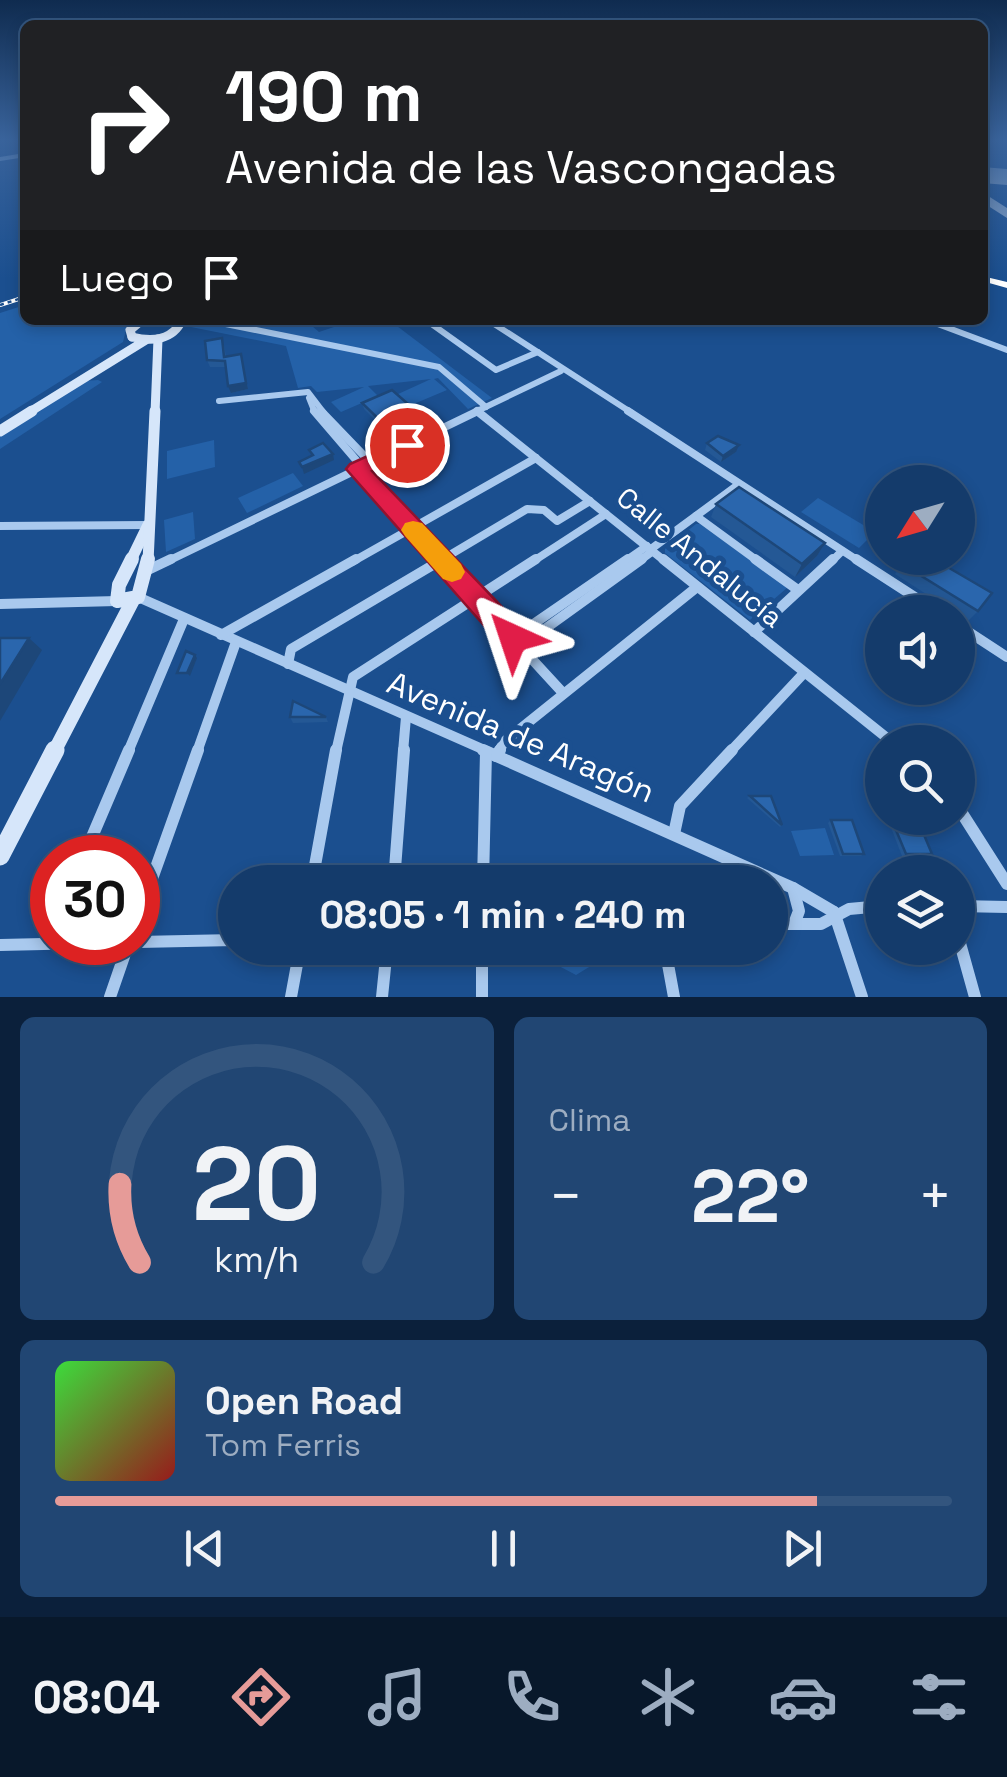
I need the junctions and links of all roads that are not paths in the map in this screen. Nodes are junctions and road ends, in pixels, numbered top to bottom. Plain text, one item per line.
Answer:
1 (136, 325) edge
2 (180, 325) edge
3 (231, 325) edge
4 (433, 325) edge
5 (496, 325) edge
6 (940, 325) edge
7 (132, 337) junction
8 (152, 339) junction
9 (1007, 350) edge
10 (538, 352) junction
11 (561, 370) junction
12 (218, 401) dead end
13 (482, 409) junction
14 (0, 424) edge
15 (0, 432) edge
16 (536, 458) junction
17 (364, 466) junction
18 (738, 485) junction
19 (590, 501) junction
20 (606, 514) junction
21 (696, 516) junction
22 (0, 526) edge
23 (148, 526) junction
24 (412, 528) junction
25 (650, 549) junction
26 (842, 551) junction
27 (441, 560) junction
28 (130, 565) junction
29 (148, 567) junction
30 (697, 587) junction
31 (798, 590) junction
32 (911, 595) edge
33 (476, 597) junction
34 (129, 600) junction
35 (0, 604) edge
36 (184, 619) junction
37 (754, 632) junction
38 (220, 635) junction
39 (975, 636) edge
40 (513, 638) junction
41 (236, 642) junction
42 (524, 650) junction
43 (1007, 657) edge
44 (288, 664) junction
45 (804, 673) junction
46 (349, 692) junction
47 (564, 694) junction
48 (406, 717) junction
49 (870, 725) edge
50 (491, 754) junction
51 (674, 834) junction
52 (975, 834) edge
53 (93, 835) edge
54 (0, 856) edge
55 (160, 856) edge
56 (315, 865) edge
57 (395, 865) edge
58 (485, 865) edge
59 (1007, 884) edge
60 (794, 888) junction
61 (865, 906) edge
62 (975, 906) edge
63 (1007, 907) edge
64 (834, 912) junction
65 (788, 924) edge
66 (794, 924) junction
67 (820, 924) junction
68 (841, 937) junction
69 (30, 940) edge
70 (218, 940) edge
71 (160, 941) edge
72 (0, 945) edge
73 (123, 965) edge
74 (297, 965) edge
75 (385, 965) edge
76 (482, 965) edge
77 (669, 965) edge
78 (966, 965) edge
79 (110, 997) edge
80 (291, 997) edge
81 (382, 997) edge
82 (482, 997) edge
83 (674, 997) edge
84 (862, 997) edge
85 (975, 997) edge

1 - 7 street
2 - 8 street
3 - 13 street, Calle Andalucía
4 - 10 street
5 - 10 street
6 - 9 street
7 - 8 street
7 - 14 street
8 - 15 street
8 - 23 street
10 - 11 street
11 - 13 street
11 - 18 street
12 - 17 street
13 - 16 street, Calle Andalucía
13 - 17 street
16 - 19 street, Calle Andalucía
16 - 24 street
17 - 24 street
17 - 29 street
18 - 21 street
18 - 26 street
19 - 20 street, Calle Andalucía
19 - 27 street
20 - 25 street, Calle Andalucía
20 - 33 street
21 - 25 street
21 - 31 street
22 - 23 street
23 - 28 street
23 - 29 street
24 - 27 street
24 - 38 street
25 - 30 street, Calle Andalucía
25 - 40 street
25 - 42 street
26 - 31 street
26 - 32 street
27 - 33 street
27 - 44 street
28 - 29 street
28 - 34 street
29 - 34 street
30 - 37 street, Calle Andalucía
30 - 47 street
31 - 37 street
33 - 40 street
33 - 46 street
34 - 35 street
34 - 36 street, Avenida de Aragón
34 - 54 street
36 - 38 street, Avenida de Aragón
36 - 53 street
37 - 45 street, Calle Andalucía
38 - 41 street, Avenida de Aragón
39 - 43 street
40 - 42 street
41 - 44 street, Avenida de Aragón
41 - 55 street
42 - 47 street
44 - 46 street, Avenida de Aragón
45 - 49 street, Calle Andalucía
45 - 51 street
46 - 48 street, Avenida de Aragón
46 - 56 street
47 - 50 street
48 - 50 street, Avenida de Aragón
48 - 57 street
50 - 51 street, Avenida de Aragón
50 - 58 street
51 - 60 street, Avenida de Aragón
52 - 59 street
60 - 64 street, Avenida de Aragón
60 - 66 street
61 - 64 street
62 - 63 street
64 - 67 street
64 - 68 street
65 - 66 street
66 - 67 street
67 - 68 street
68 - 84 street
69 - 72 street
70 - 71 street
73 - 79 street
74 - 80 street
75 - 81 street
76 - 82 street
77 - 83 street
78 - 85 street

